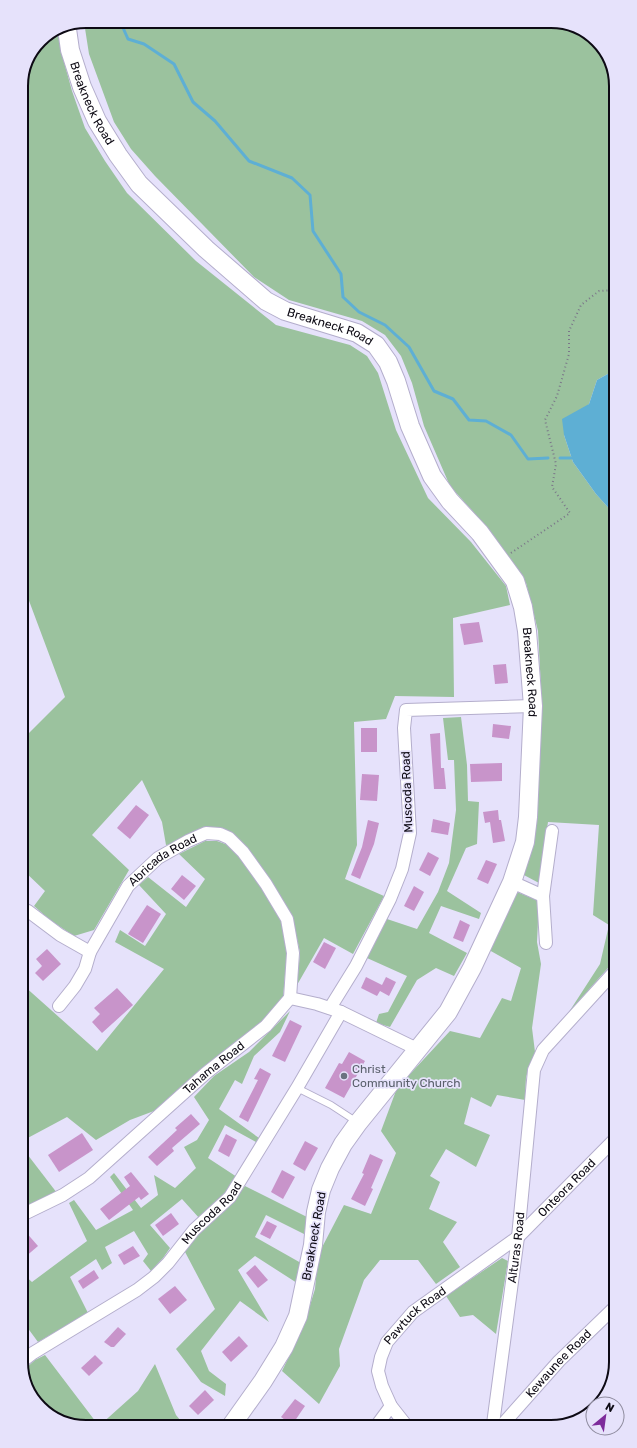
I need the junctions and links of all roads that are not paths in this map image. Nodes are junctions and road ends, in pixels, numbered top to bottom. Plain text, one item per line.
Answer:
1 (67, 31) edge
2 (532, 706) junction
3 (552, 831) dead end
4 (512, 882) junction
5 (543, 896) junction
6 (28, 910) edge
7 (546, 943) dead end
8 (90, 952) junction
9 (609, 978) edge
10 (290, 998) junction
11 (59, 1006) dead end
12 (336, 1010) junction
13 (417, 1049) junction
14 (297, 1088) junction
15 (358, 1123) junction
16 (609, 1145) edge
17 (28, 1212) edge
18 (518, 1237) junction
19 (609, 1313) edge
20 (28, 1357) edge
21 (390, 1406) junction
22 (235, 1420) edge
23 (380, 1420) edge
24 (402, 1420) edge
25 (494, 1420) edge
26 (507, 1420) edge

1 - 2 street, Breakneck Road
2 - 4 street, Breakneck Road
2 - 12 street, Muscoda Road
3 - 5 street
4 - 5 street
4 - 13 street, Breakneck Road
5 - 7 street
6 - 8 street
8 - 10 street, Abricada Road
8 - 11 street, Abricada Road
9 - 18 street, Alturas Road
10 - 12 street
10 - 17 street, Tahama Road
12 - 13 street
12 - 14 street, Muscoda Road
13 - 15 street, Breakneck Road
14 - 15 lane
14 - 20 street, Muscoda Road
15 - 22 street, Breakneck Road
16 - 18 street, Onteora Road
18 - 21 street, Pawtuck Road
18 - 25 street, Alturas Road
19 - 26 street, Kewaunee Road
21 - 23 street
21 - 24 street, Pawtuck Road

